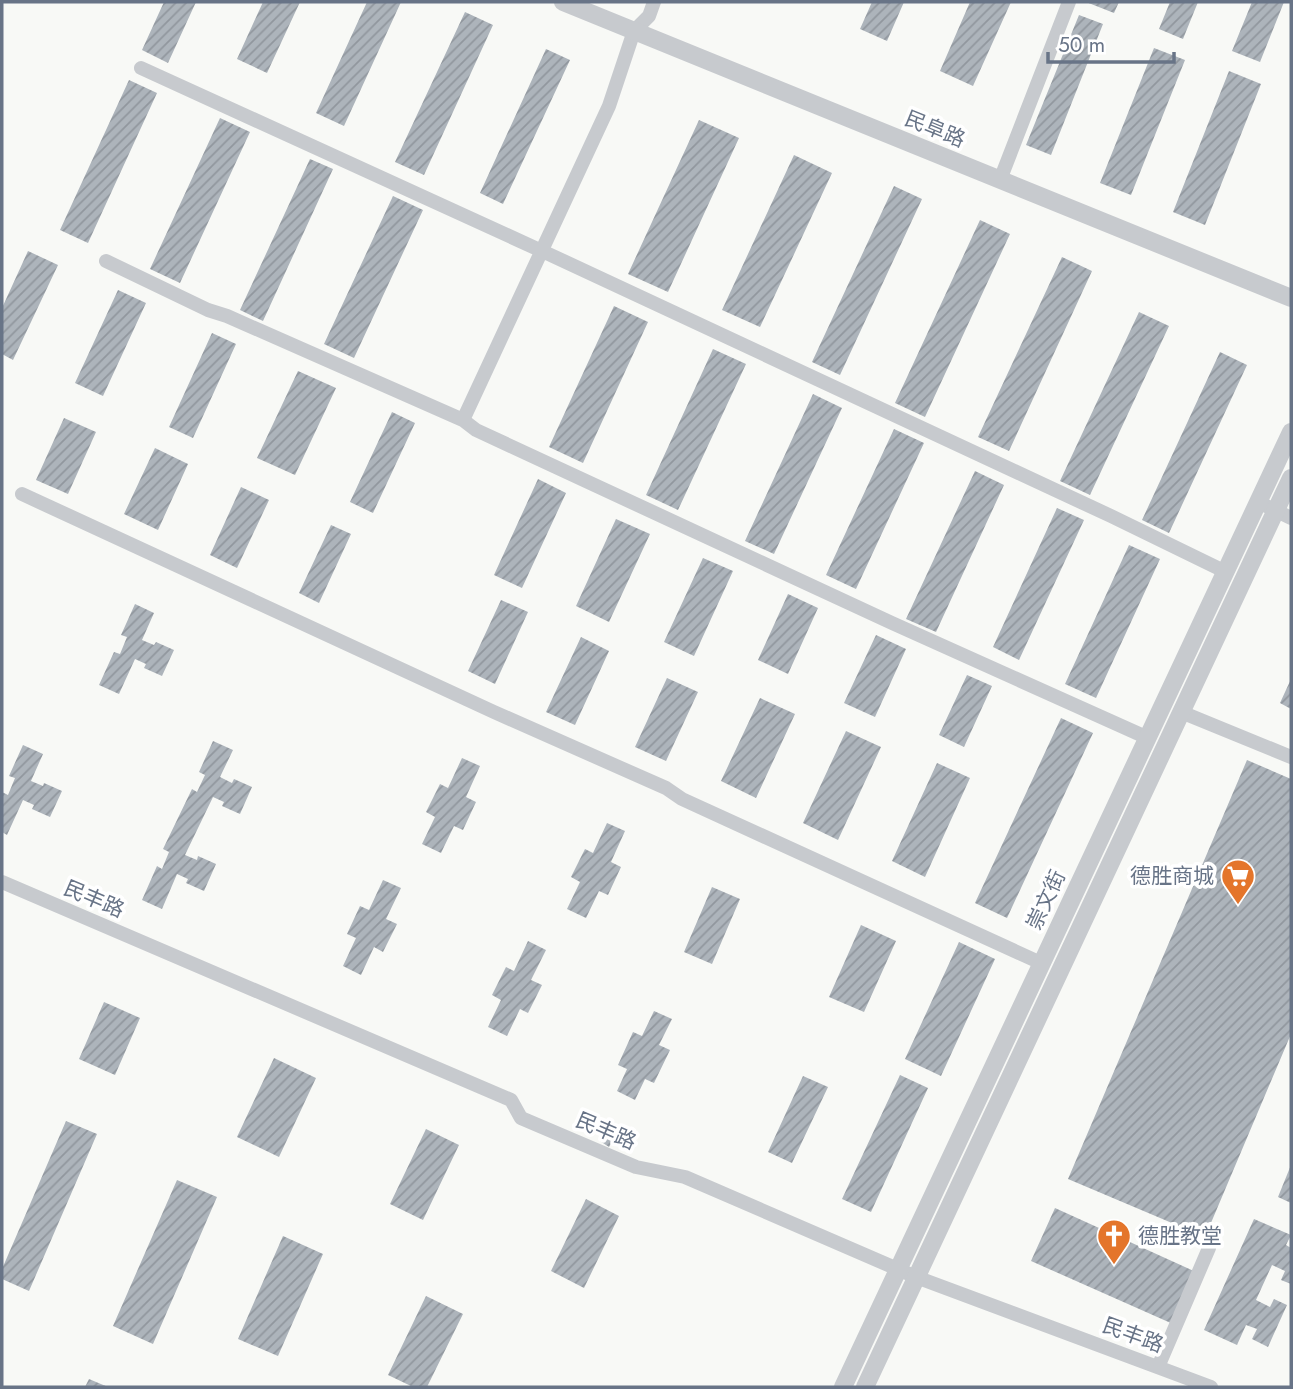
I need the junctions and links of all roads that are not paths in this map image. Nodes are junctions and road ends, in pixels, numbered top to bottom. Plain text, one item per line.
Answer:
1 (562, 2) edge
2 (654, 2) edge
3 (1069, 2) edge
4 (634, 31) junction
5 (141, 68) dead end
6 (1000, 180) junction
7 (542, 251) junction
8 (106, 261) dead end
9 (1291, 298) edge
10 (463, 420) junction
11 (1291, 432) edge
12 (1291, 478) edge
13 (22, 494) dead end
14 (1258, 502) junction
15 (1284, 514) edge
16 (1226, 572) junction
17 (1181, 712) junction
18 (1148, 737) junction
19 (1291, 757) edge
20 (2, 882) edge
21 (1041, 963) junction
22 (1209, 1248) dead end
23 (898, 1268) junction
24 (916, 1277) junction
25 (1158, 1367) junction
26 (843, 1387) edge
27 (865, 1387) edge
28 (1211, 1387) edge

1 - 4 street, 民阜路
2 - 4 street
3 - 6 street
4 - 6 street, 民阜路
4 - 7 street
5 - 7 street
6 - 9 street, 民阜路
7 - 10 street
7 - 16 street
8 - 10 street
10 - 18 street
11 - 14 street, 崇文街
12 - 15 street, 崇文街
13 - 21 street
14 - 15 street
14 - 16 street, 崇文街
15 - 17 street, 崇文街
16 - 18 street, 崇文街
17 - 19 street
17 - 24 street, 崇文街
18 - 21 street, 崇文街
20 - 23 street, 民丰路
21 - 23 street, 崇文街
22 - 25 street
23 - 24 street, 民丰路
23 - 26 street, 崇文街
24 - 25 street, 民丰路
24 - 27 street, 崇文街
25 - 28 street, 民丰路

